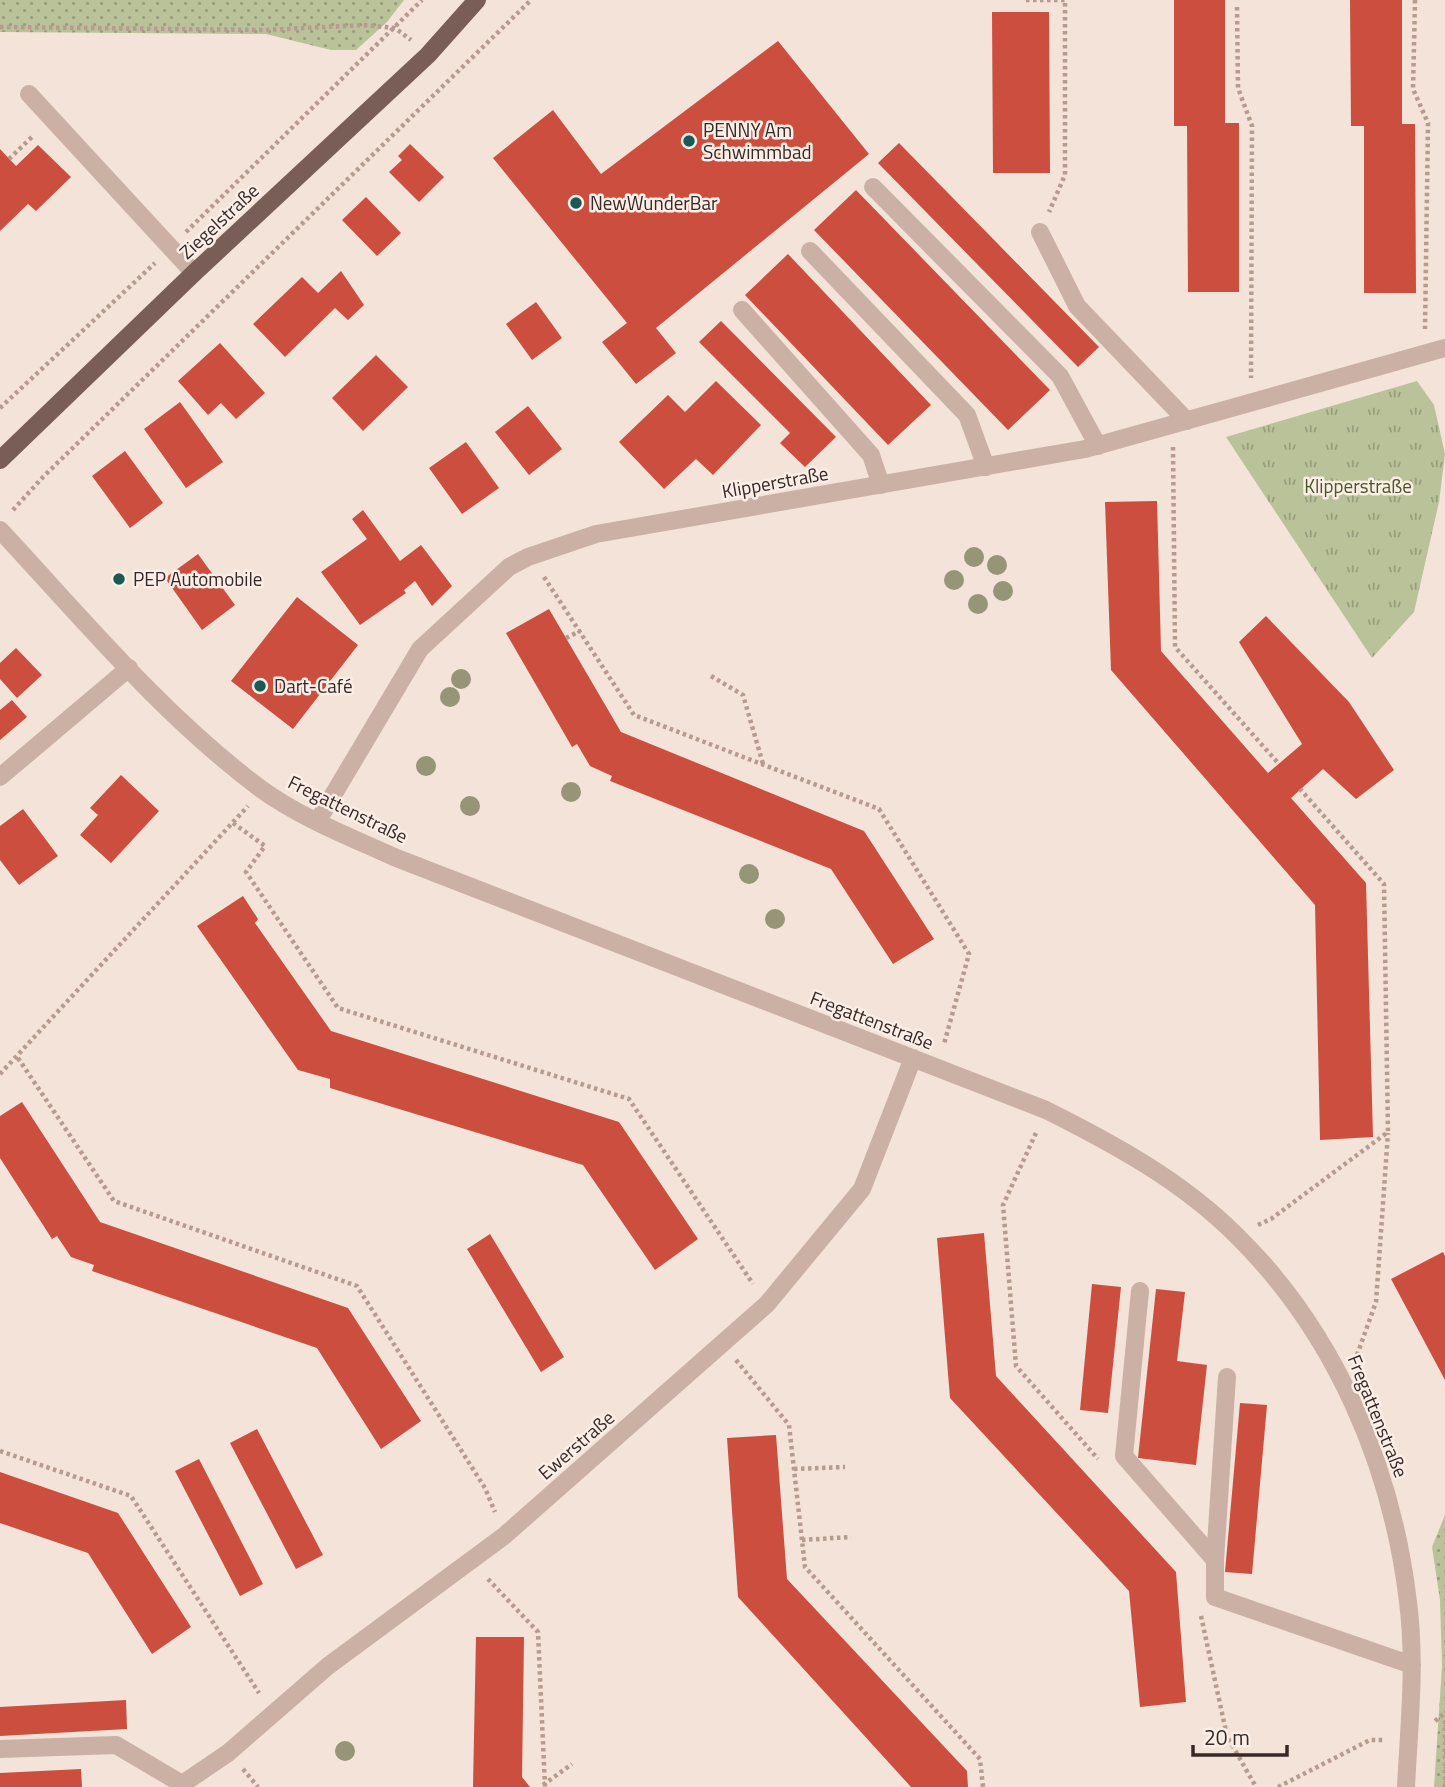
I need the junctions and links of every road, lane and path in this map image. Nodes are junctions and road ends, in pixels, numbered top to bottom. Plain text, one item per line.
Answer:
1 (422, 0) edge
2 (531, 0) edge
3 (1026, 0) edge
4 (1415, 0) edge
5 (467, 4) edge
6 (1237, 7) dead end
7 (0, 27) edge
8 (395, 28) junction
9 (445, 71) dead end
10 (452, 78) junction
11 (29, 94) dead end
12 (38, 130) dead end
13 (9, 159) dead end
14 (873, 187) dead end
15 (1040, 232) joint
16 (172, 247) junction
17 (810, 251) dead end
18 (194, 273) junction
19 (743, 310) dead end
20 (1445, 348) edge
21 (1424, 354) junction
22 (1250, 403) junction
23 (0, 408) edge
24 (1180, 423) junction
25 (1098, 446) junction
26 (0, 460) edge
27 (986, 467) junction
28 (881, 485) junction
29 (4, 523) edge
30 (528, 557) junction
31 (580, 631) junction
32 (566, 638) dead end
33 (129, 668) junction
34 (711, 676) dead end
35 (1279, 764) dead end
36 (763, 765) junction
37 (0, 777) edge
38 (1300, 789) dead end
39 (263, 790) junction
40 (317, 822) junction
41 (233, 823) junction
42 (18, 1058) junction
43 (913, 1058) junction
44 (936, 1068) junction
45 (0, 1074) edge
46 (1388, 1132) junction
47 (1236, 1234) junction
48 (1140, 1291) dead end
49 (767, 1304) junction
50 (722, 1344) junction
51 (1227, 1377) dead end
52 (1345, 1385) junction
53 (0, 1451) edge
54 (845, 1467) dead end
55 (794, 1469) junction
56 (504, 1536) junction
57 (851, 1537) dead end
58 (802, 1540) junction
59 (470, 1560) junction
60 (1215, 1560) junction
61 (1412, 1665) junction
62 (273, 1715) junction
63 (1445, 1719) edge
64 (1408, 1740) junction
65 (0, 1749) edge
66 (572, 1764) dead end
67 (180, 1785) edge
68 (544, 1786) edge
69 (983, 1787) edge
70 (1278, 1787) edge
71 (1406, 1787) edge
72 (1445, 1787) edge

1 - 8 path
2 - 10 path
3 - 15 path
4 - 21 path
5 - 18 main road, Ziegelstraße
6 - 22 path
7 - 8 path
8 - 16 path
9 - 10 path
10 - 29 path
11 - 16 street
12 - 13 path
14 - 25 street
15 - 24 street
16 - 18 street
16 - 23 path
17 - 27 street
18 - 26 main road, Ziegelstraße
19 - 28 street
20 - 21 street, Klipperstraße
21 - 22 street, Klipperstraße
22 - 24 street, Klipperstraße
24 - 25 street, Klipperstraße
24 - 35 path
25 - 27 street, Klipperstraße
27 - 28 street, Klipperstraße
28 - 30 street, Klipperstraße
29 - 33 street, Fregattenstraße
30 - 31 path
30 - 40 street, Klipperstraße
31 - 32 path
31 - 36 path
33 - 37 street
33 - 39 street, Fregattenstraße
34 - 36 path
36 - 44 path
38 - 46 path
39 - 40 street, Fregattenstraße
39 - 41 path
40 - 43 street, Fregattenstraße
41 - 42 path
41 - 49 path
42 - 45 path
42 - 56 path
43 - 44 street, Fregattenstraße
43 - 49 street, Ewerstraße
44 - 47 street, Fregattenstraße
46 - 47 path
46 - 52 path
47 - 52 street, Fregattenstraße
48 - 60 street
49 - 50 street, Ewerstraße
50 - 55 path
50 - 56 street, Ewerstraße
51 - 60 street
52 - 61 street, Fregattenstraße
53 - 62 path
54 - 55 path
55 - 58 path
56 - 59 street, Ewerstraße
57 - 58 path
58 - 69 path
59 - 62 street, Ewerstraße
59 - 68 path
60 - 61 street
61 - 64 street, Fregattenstraße
62 - 67 street, Ewerstraße
63 - 72 path
64 - 70 path
64 - 71 street, Fregattenstraße
65 - 67 street
66 - 68 path

